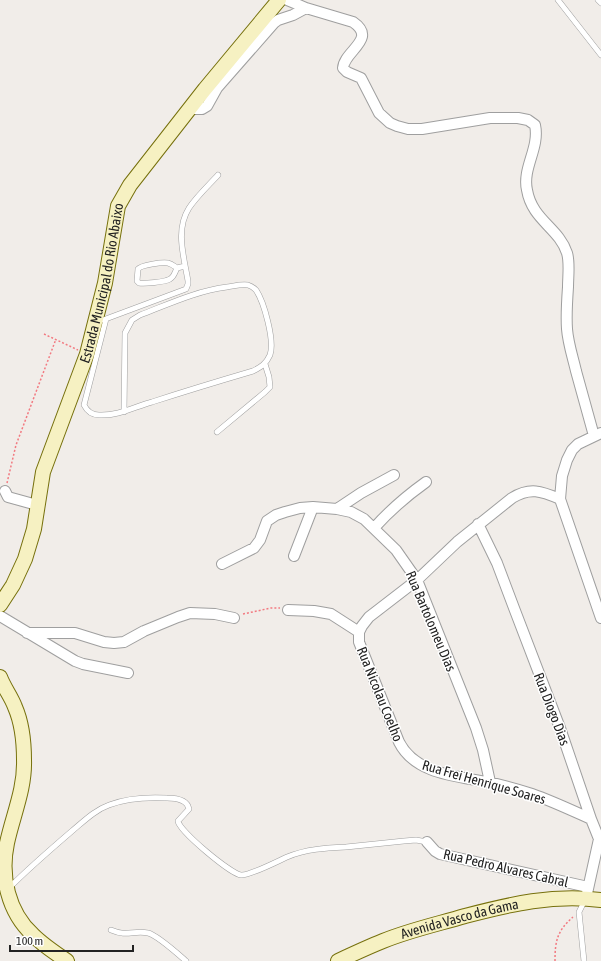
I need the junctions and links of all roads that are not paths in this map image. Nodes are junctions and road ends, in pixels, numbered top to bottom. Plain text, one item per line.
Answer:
1 (279, 0) edge
2 (287, 0) edge
3 (558, 0) edge
4 (598, 0) edge
5 (601, 4) edge
6 (306, 8) junction
7 (601, 55) edge
8 (190, 109) junction
9 (218, 174) dead end
10 (185, 266) junction
11 (177, 268) junction
12 (100, 321) junction
13 (265, 364) junction
14 (124, 412) junction
15 (217, 432) dead end
16 (597, 434) edge
17 (394, 475) dead end
18 (426, 482) dead end
19 (5, 492) road end
20 (560, 499) junction
21 (37, 505) junction
22 (313, 507) junction
23 (337, 509) junction
24 (478, 524) junction
25 (374, 528) junction
26 (294, 556) dead end
27 (222, 564) dead end
28 (417, 580) junction
29 (0, 605) edge
30 (288, 610) road end
31 (0, 616) edge
32 (234, 618) road end
33 (601, 618) edge
34 (359, 632) junction
35 (28, 633) junction
36 (128, 673) dead end
37 (1, 680) edge
38 (403, 750) joint
39 (490, 782) junction
40 (591, 819) junction
41 (600, 839) edge
42 (426, 842) joint
43 (7, 890) junction
44 (587, 893) junction
45 (601, 900) edge
46 (111, 930) dead end
47 (67, 961) edge
48 (186, 961) edge
49 (338, 961) edge
50 (584, 961) edge

1 - 8 street, Estrada Municipal do Rio Abaixo
2 - 6 street
3 - 7 lane
4 - 5 lane
6 - 8 street
6 - 16 street
8 - 12 street, Estrada Municipal do Rio Abaixo
9 - 10 lane
10 - 11 lane
10 - 12 lane
11 - 11 lane
12 - 14 lane
12 - 21 street, Estrada Municipal do Rio Abaixo
13 - 14 lane
13 - 14 lane
13 - 15 lane
16 - 20 street
17 - 23 street
18 - 25 street
19 - 21 street
20 - 24 street, Rua Nicolau Coelho
20 - 33 street
21 - 29 street, Estrada Municipal do Rio Abaixo
22 - 23 street, Rua Bartolomeu Dias
22 - 26 street
22 - 27 street, Rua Bartolomeu Dias
23 - 25 street, Rua Bartolomeu Dias
24 - 28 street, Rua Nicolau Coelho
24 - 40 street, Rua Diogo Dias
25 - 28 street, Rua Bartolomeu Dias
28 - 34 street, Rua Nicolau Coelho
28 - 39 street, Rua Bartolomeu Dias
30 - 34 street
31 - 35 street
32 - 35 street
34 - 38 street, Rua Nicolau Coelho
35 - 36 street
37 - 43 street
38 - 39 street, Rua Frei Henrique Soares
39 - 40 street, Rua Frei Henrique Soares
40 - 41 street, Rua Diogo Dias
41 - 44 street, Rua Diogo Dias
42 - 43 lane
42 - 44 street, Rua Pedro Alvares Cabral
43 - 47 street
44 - 45 street, Avenida Vasco da Gama
44 - 49 street, Avenida Vasco da Gama
44 - 50 lane
46 - 48 lane

